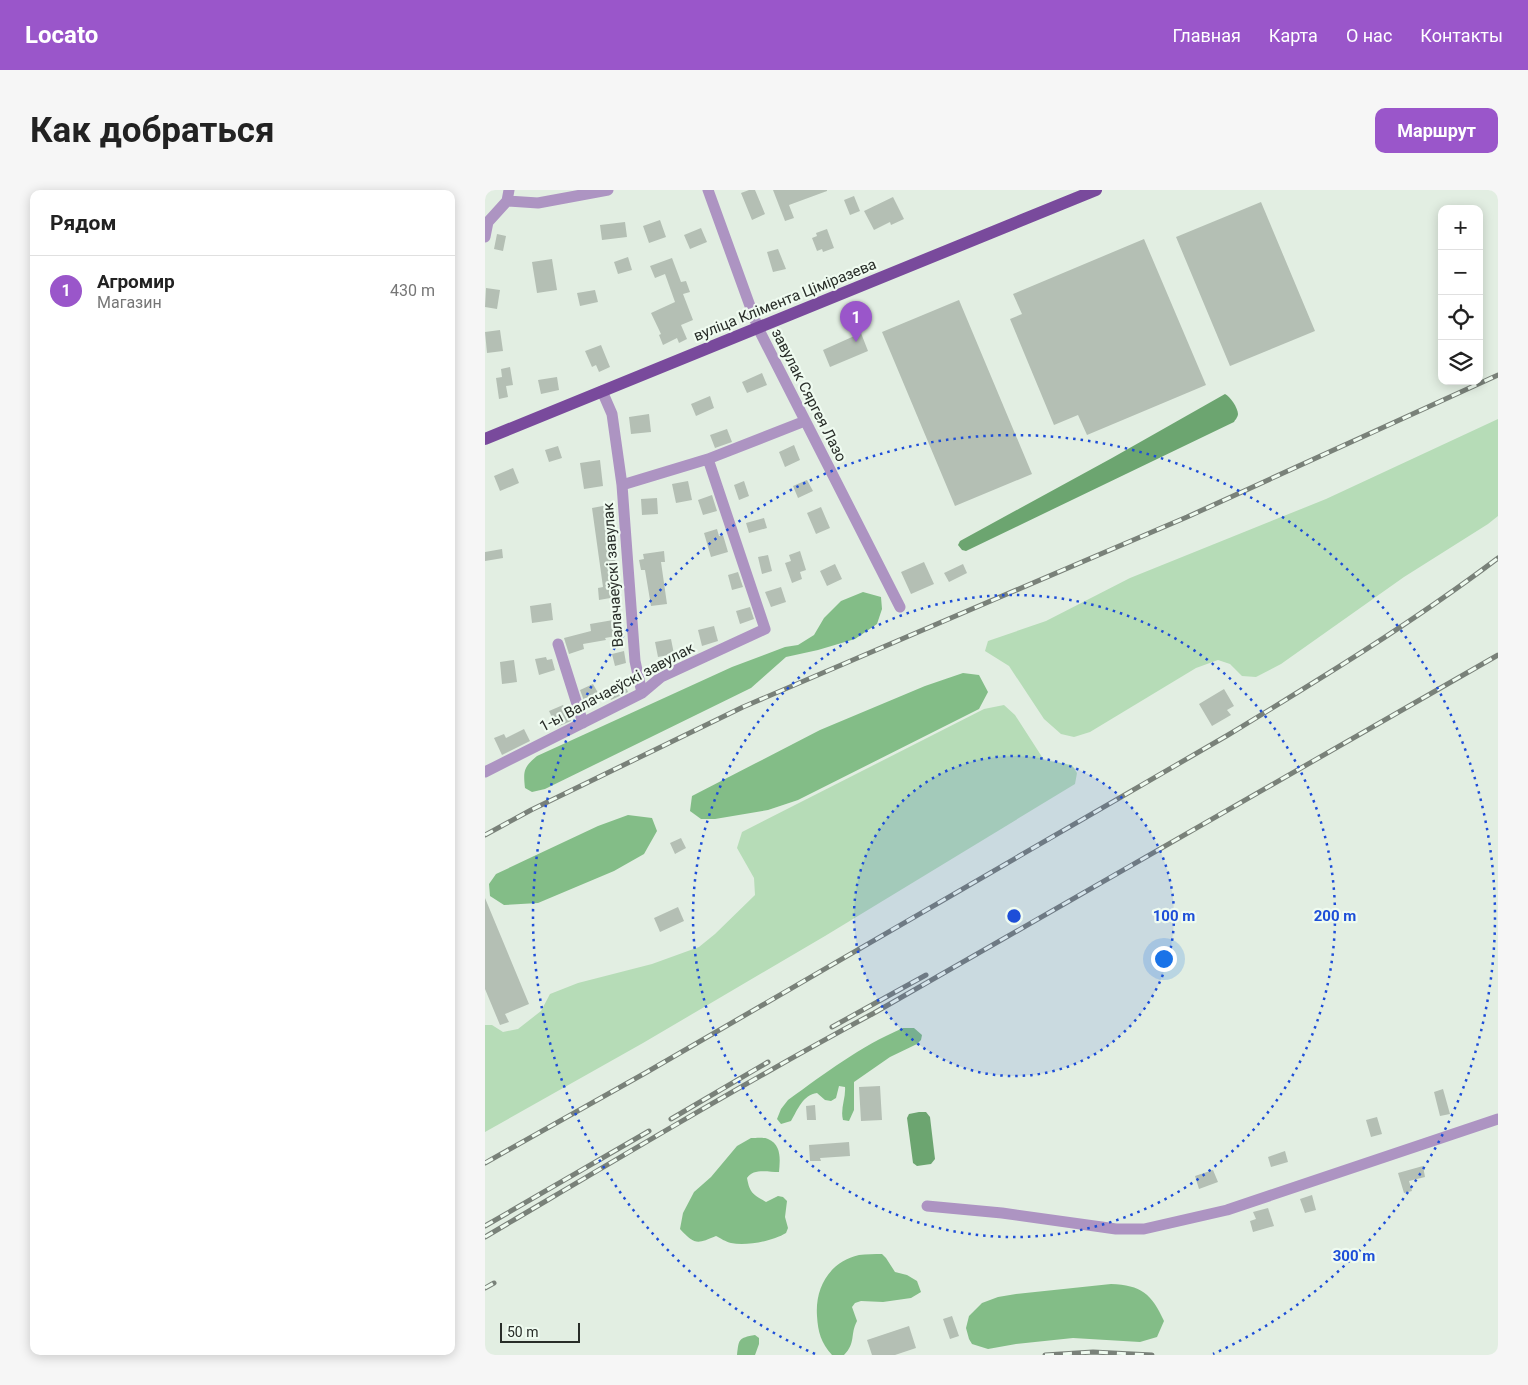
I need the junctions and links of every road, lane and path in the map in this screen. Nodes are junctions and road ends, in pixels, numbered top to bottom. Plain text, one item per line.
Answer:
1 (608, 190) edge
2 (708, 190) edge
3 (1096, 190) edge
4 (508, 195) edge
5 (485, 237) edge
6 (757, 328) junction
7 (602, 391) junction
8 (805, 421) junction
9 (485, 439) edge
10 (708, 459) junction
11 (621, 485) junction
12 (900, 607) dead end
13 (558, 644) dead end
14 (642, 693) junction
15 (583, 723) junction
16 (485, 772) edge
17 (1498, 1119) edge
18 (927, 1206) dead end

1 - 4 street
2 - 6 street, завулак Сяргея Лазо
3 - 6 main road, вуліца Клімента Ціміразева
4 - 5 street
6 - 7 main road, вуліца Клімента Ціміразева
6 - 8 street, завулак Сяргея Лазо
7 - 9 main road, вуліца Клімента Ціміразева
7 - 11 street, Валачаеўскі завулак
8 - 10 street, Валачаеўскі завулак
8 - 12 street, завулак Сяргея Лазо
10 - 11 street, Валачаеўскі завулак
10 - 14 street, 1-ы Валачаеўскі завулак
11 - 14 street, Валачаеўскі завулак
13 - 15 street
14 - 15 street, 1-ы Валачаеўскі завулак
15 - 16 street, 1-ы Валачаеўскі завулак
17 - 18 street

